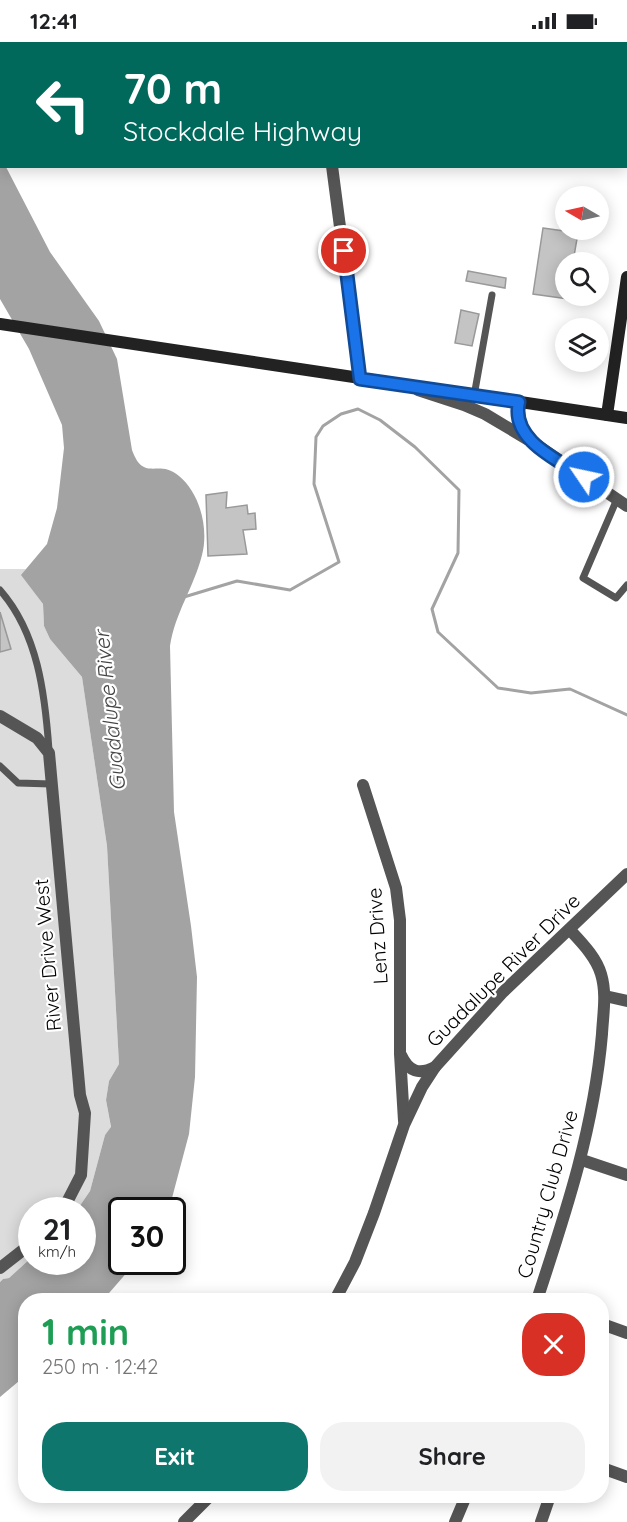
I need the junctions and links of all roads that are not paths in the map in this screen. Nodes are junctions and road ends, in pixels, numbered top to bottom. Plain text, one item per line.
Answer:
1 (332, 168) edge
2 (627, 277) edge
3 (492, 295) dead end
4 (0, 324) edge
5 (360, 379) junction
6 (405, 386) junction
7 (474, 396) junction
8 (519, 402) junction
9 (607, 415) junction
10 (627, 418) edge
11 (534, 443) junction
12 (622, 502) edge
13 (627, 585) edge
14 (0, 590) edge
15 (0, 716) edge
16 (49, 753) junction
17 (0, 766) edge
18 (51, 784) junction
19 (363, 785) dead end
20 (627, 874) edge
21 (570, 930) junction
22 (604, 996) junction
23 (627, 1001) edge
24 (400, 1054) junction
25 (435, 1066) junction
26 (404, 1125) junction
27 (582, 1160) junction
28 (627, 1175) edge
29 (70, 1197) edge
30 (18, 1254) edge
31 (0, 1268) edge
32 (339, 1293) edge
33 (539, 1293) edge
34 (609, 1327) edge
35 (627, 1333) edge
36 (609, 1471) edge
37 (627, 1477) edge
38 (203, 1503) edge
39 (462, 1503) edge
40 (548, 1503) edge
41 (184, 1522) edge
42 (455, 1522) edge
43 (541, 1522) edge

1 - 5 street
2 - 9 main road
3 - 7 lane
4 - 5 main road
5 - 6 main road
6 - 7 main road
6 - 11 street
7 - 8 main road
8 - 9 main road
8 - 11 street
9 - 10 main road
11 - 12 street
12 - 13 lane
14 - 16 lane
15 - 16 street
16 - 18 street, River Drive West
17 - 18 lane
18 - 29 street, River Drive West
19 - 24 street, Lenz Drive
20 - 21 street, Guadalupe River Drive
21 - 22 street, Country Club Drive
21 - 25 street, Guadalupe River Drive
22 - 23 street
22 - 27 street, Country Club Drive
24 - 25 street
24 - 26 street, Lenz Drive
25 - 26 street, Guadalupe River Drive
26 - 32 street, Guadalupe River Drive
27 - 28 street
27 - 33 street, Country Club Drive
30 - 31 street
34 - 35 street
36 - 37 street
38 - 41 street
39 - 42 street
40 - 43 street

